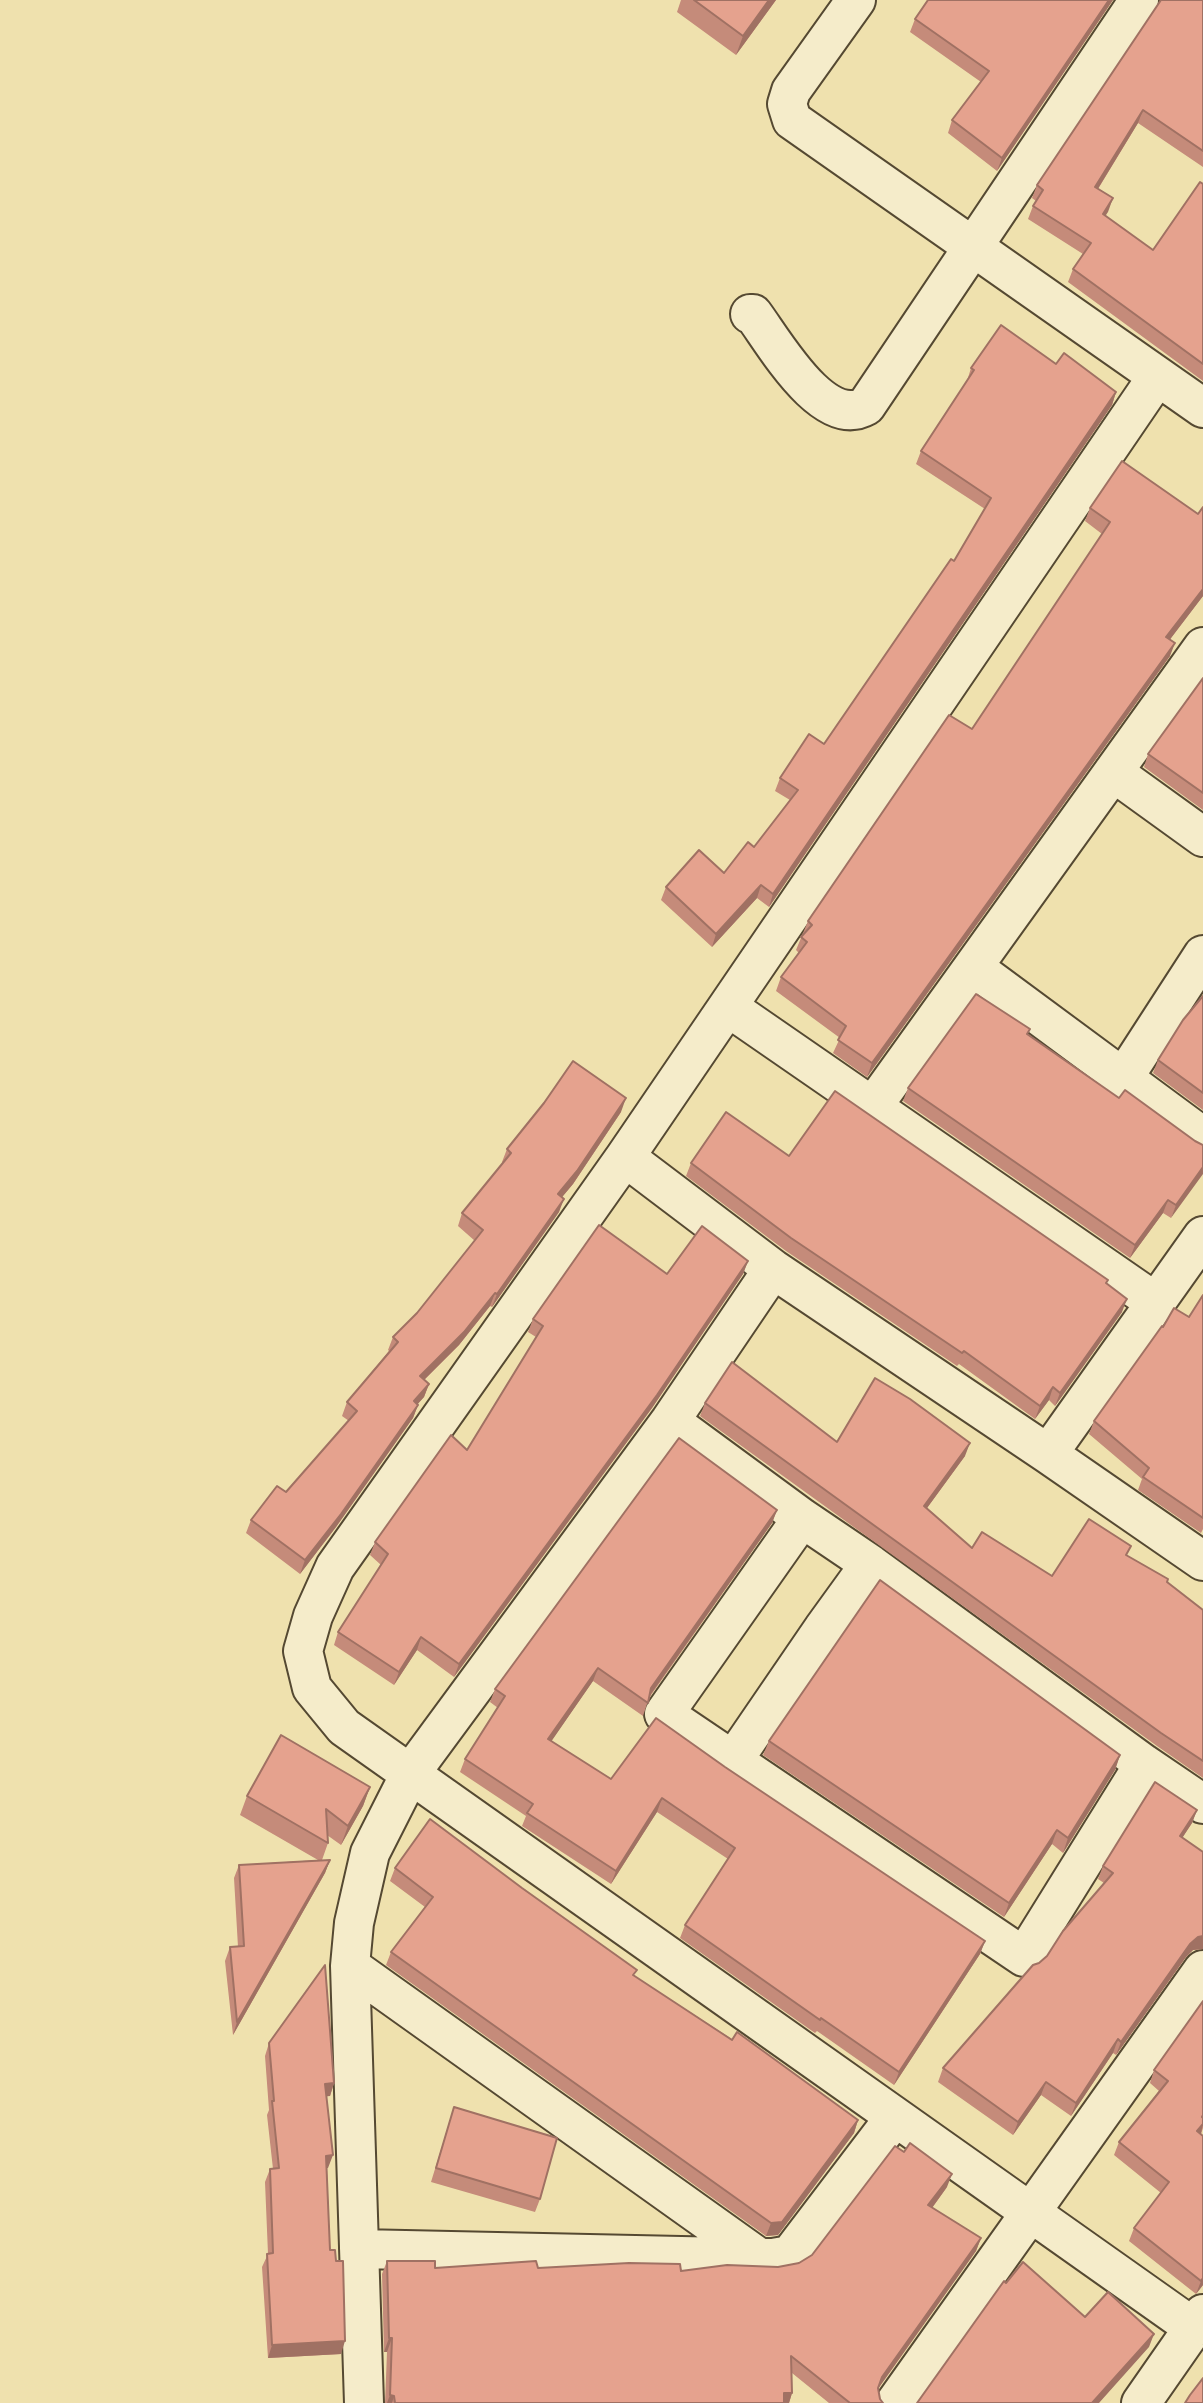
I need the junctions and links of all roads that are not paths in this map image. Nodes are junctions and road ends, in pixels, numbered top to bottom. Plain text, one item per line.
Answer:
1 (856, 0) edge
2 (1139, 0) edge
3 (973, 247) junction
4 (750, 314) dead end
5 (1157, 377) junction
6 (1203, 408) edge
7 (1203, 647) edge
8 (1113, 772) junction
9 (1203, 837) edge
10 (1203, 955) edge
11 (973, 967) junction
12 (728, 1007) junction
13 (1124, 1077) junction
14 (873, 1106) junction
15 (1203, 1137) edge
16 (625, 1157) junction
17 (1203, 1236) edge
18 (773, 1269) junction
19 (1155, 1302) junction
20 (670, 1421) junction
21 (1048, 1454) junction
22 (802, 1518) junction
23 (1203, 1561) edge
24 (870, 1564) junction
25 (732, 1762) junction
26 (1144, 1764) junction
27 (410, 1774) junction
28 (1203, 1804) edge
29 (350, 1966) junction
30 (1203, 1970) edge
31 (895, 2117) junction
32 (1030, 2212) junction
33 (359, 2249) junction
34 (758, 2257) junction
35 (1198, 2321) edge
36 (364, 2403) edge
37 (895, 2403) edge
38 (1140, 2403) edge

1 - 3 street
2 - 3 street
3 - 4 street
3 - 5 street
5 - 6 street
5 - 12 street
7 - 8 street
8 - 9 street
8 - 11 street
10 - 13 street
11 - 13 street
11 - 14 street
12 - 14 street
12 - 16 street
13 - 15 street
14 - 19 street
16 - 18 street
16 - 27 street
17 - 19 street
18 - 20 street
18 - 21 street
19 - 21 street
20 - 22 street
20 - 27 street
21 - 23 street
22 - 24 street
22 - 25 street
24 - 25 street
24 - 26 street
25 - 26 street
26 - 28 street
27 - 29 street
27 - 31 street
29 - 33 street
29 - 34 street
30 - 32 street
31 - 32 street
31 - 34 street
32 - 35 street
32 - 37 street
33 - 34 street
33 - 36 street
35 - 38 street

